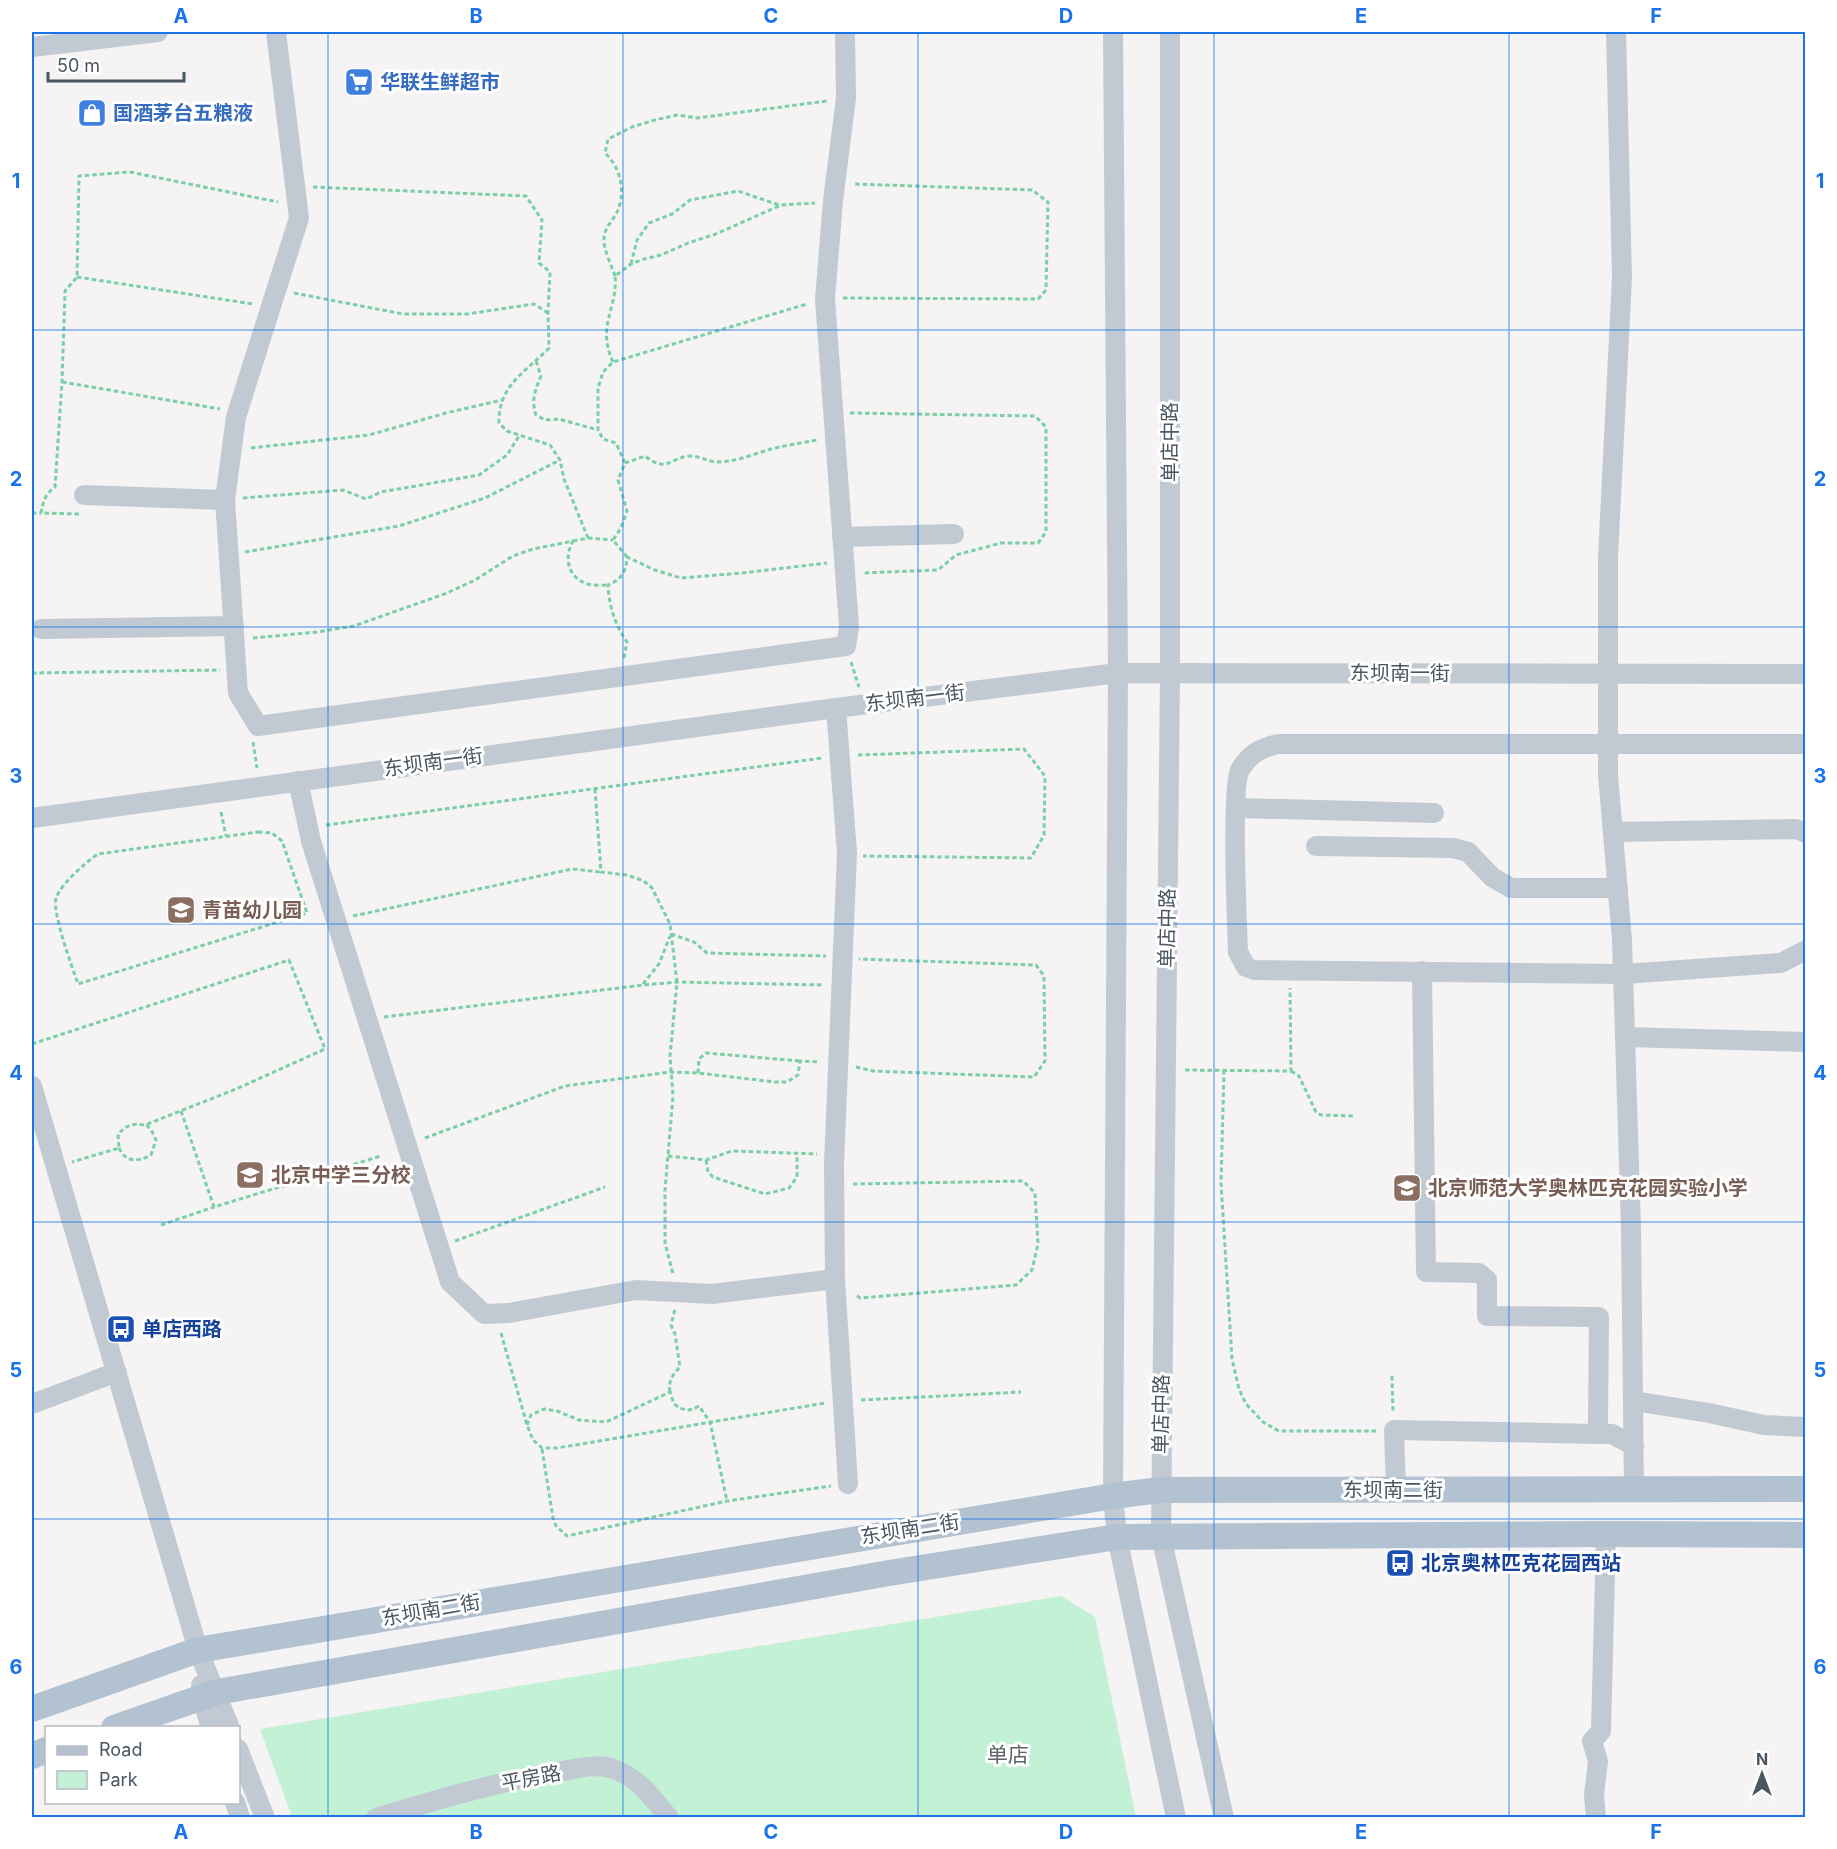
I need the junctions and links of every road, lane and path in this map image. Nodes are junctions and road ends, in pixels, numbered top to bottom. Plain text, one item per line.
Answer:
1 (158, 32) edge
2 (276, 32) edge
3 (845, 32) edge
4 (1113, 32) edge
5 (1170, 32) edge
6 (1616, 32) edge
7 (32, 47) edge
8 (846, 98) junction
9 (295, 186) junction
10 (835, 193) junction
11 (781, 205) junction
12 (298, 206) junction
13 (631, 264) junction
14 (615, 276) junction
15 (77, 277) junction
16 (274, 298) junction
17 (825, 299) junction
18 (548, 313) junction
19 (536, 361) junction
20 (613, 362) junction
21 (62, 382) junction
22 (502, 400) junction
23 (238, 412) junction
24 (833, 413) junction
25 (598, 430) junction
26 (519, 436) junction
27 (835, 436) junction
28 (232, 450) junction
29 (560, 460) junction
30 (625, 463) junction
31 (56, 475) dead end
32 (84, 495) dead end
33 (225, 500) junction
34 (32, 513) edge
35 (41, 513) dead end
36 (954, 534) dead end
37 (842, 537) junction
38 (588, 538) junction
39 (613, 540) junction
40 (573, 541) junction
41 (229, 555) junction
42 (627, 557) junction
43 (844, 568) junction
44 (608, 585) junction
45 (41, 629) dead end
46 (234, 633) junction
47 (846, 646) junction
48 (237, 669) junction
49 (32, 673) edge
50 (1118, 673) junction
51 (1170, 673) junction
52 (1608, 674) junction
53 (1806, 674) edge
54 (628, 675) junction
55 (865, 705) junction
56 (836, 708) junction
57 (258, 726) junction
58 (1608, 744) junction
59 (1806, 744) edge
60 (840, 756) junction
61 (298, 781) junction
62 (260, 787) junction
63 (595, 789) junction
64 (217, 793) junction
65 (1236, 808) junction
66 (1434, 813) dead end
67 (32, 818) edge
68 (308, 827) junction
69 (1613, 832) junction
70 (1806, 833) edge
71 (226, 836) junction
72 (1316, 846) dead end
73 (847, 853) junction
74 (602, 872) junction
75 (1618, 888) junction
76 (336, 920) junction
77 (671, 934) junction
78 (1806, 950) edge
79 (844, 956) junction
80 (1422, 972) junction
81 (1624, 974) junction
82 (676, 982) junction
83 (642, 984) junction
84 (843, 985) junction
85 (1290, 1005) dead end
86 (367, 1019) junction
87 (1626, 1037) junction
88 (1806, 1042) edge
89 (32, 1044) edge
90 (800, 1061) junction
91 (840, 1062) junction
92 (1165, 1069) junction
93 (1224, 1070) junction
94 (1290, 1071) junction
95 (670, 1072) junction
96 (698, 1073) junction
97 (32, 1086) edge
98 (181, 1111) junction
99 (1354, 1116) dead end
100 (145, 1125) junction
101 (407, 1144) junction
102 (119, 1148) junction
103 (797, 1153) junction
104 (834, 1155) junction
105 (381, 1156) dead end
106 (668, 1156) junction
107 (706, 1160) junction
108 (56, 1167) junction
109 (834, 1185) junction
110 (605, 1187) dead end
111 (214, 1207) junction
112 (161, 1225) dead end
113 (439, 1247) junction
114 (835, 1279) junction
115 (678, 1292) junction
116 (496, 1314) junction
117 (117, 1372) junction
118 (1392, 1377) dead end
119 (670, 1392) junction
120 (1021, 1392) dead end
121 (843, 1400) junction
122 (1634, 1401) junction
123 (32, 1404) edge
124 (710, 1422) junction
125 (527, 1425) junction
126 (1806, 1427) edge
127 (1394, 1430) junction
128 (1365, 1432) dead end
129 (1597, 1434) junction
130 (1634, 1446) junction
131 (542, 1448) junction
132 (848, 1484) joint
133 (1634, 1489) junction
134 (1160, 1490) junction
135 (1396, 1490) junction
136 (1806, 1490) edge
137 (1113, 1496) junction
138 (727, 1501) junction
139 (1606, 1534) junction
140 (1806, 1535) edge
141 (1161, 1536) junction
142 (1117, 1537) junction
143 (198, 1650) junction
144 (209, 1695) junction
145 (32, 1709) edge
146 (120, 1726) edge
147 (211, 1726) edge
148 (229, 1726) edge
149 (240, 1754) edge
150 (265, 1818) edge
151 (376, 1818) edge
152 (669, 1818) edge
153 (1176, 1818) edge
154 (1224, 1818) edge
155 (1596, 1818) edge

1 - 7 street
2 - 9 street
3 - 8 street
4 - 50 street
5 - 51 street, 单店中路
6 - 52 street
8 - 10 street
8 - 14 path
9 - 12 street
9 - 18 path
10 - 11 path
10 - 17 street
10 - 17 path
11 - 13 path
11 - 13 path
12 - 15 path
12 - 16 street
13 - 14 path
14 - 20 path
15 - 16 path
15 - 21 path
16 - 18 path
16 - 23 street
17 - 20 path
17 - 24 street
18 - 19 path
19 - 22 path
19 - 25 path
20 - 25 path
21 - 23 path
21 - 31 path
22 - 26 path
22 - 28 path
23 - 28 street
24 - 27 street
24 - 43 path
25 - 30 path
26 - 29 path
26 - 33 path
27 - 30 path
27 - 37 street
28 - 33 street
29 - 38 path
29 - 41 path
30 - 39 path
32 - 33 street
33 - 41 street
34 - 35 path
36 - 37 street
37 - 43 street
38 - 39 path
38 - 40 path
39 - 42 path
40 - 44 path
40 - 46 path
41 - 46 street
42 - 43 path
42 - 44 path
43 - 47 street
44 - 54 path
45 - 46 street
46 - 48 street
47 - 54 street
47 - 55 path
48 - 49 path
48 - 57 street
50 - 51 street, 东坝南一街
50 - 55 street, 东坝南一街
50 - 137 street
51 - 52 street, 东坝南一街
51 - 92 street, 单店中路
52 - 53 street, 东坝南一街
52 - 58 street
54 - 57 street
55 - 56 street, 东坝南一街
56 - 60 street
56 - 61 street, 东坝南一街
57 - 62 path
58 - 59 street
58 - 65 street
58 - 69 street
60 - 63 path
60 - 73 street
60 - 73 path
61 - 62 street, 东坝南一街
61 - 68 street
62 - 64 street, 东坝南一街
63 - 68 path
63 - 74 path
64 - 67 street, 东坝南一街
64 - 71 path
65 - 66 street
65 - 80 street
68 - 76 street
69 - 70 street
69 - 75 street
71 - 71 path
72 - 75 street
73 - 79 street
74 - 76 path
74 - 77 path
75 - 81 street
76 - 86 street
77 - 79 path
77 - 82 path
77 - 83 path
78 - 81 street
79 - 84 street
79 - 91 path
80 - 81 street
80 - 129 street
81 - 87 street
82 - 83 path
82 - 84 path
82 - 95 path
83 - 86 path
84 - 91 street
85 - 94 path
86 - 101 street
87 - 88 street
87 - 122 street
89 - 98 path
90 - 91 path
90 - 96 path
90 - 96 path
91 - 104 street
92 - 93 path
92 - 134 street, 单店中路
93 - 94 path
93 - 128 path
94 - 99 path
95 - 96 path
95 - 101 path
95 - 106 path
97 - 108 street
98 - 100 path
98 - 111 path
100 - 102 path
100 - 102 path
101 - 113 street
102 - 108 path
103 - 104 path
103 - 107 path
103 - 107 path
104 - 109 street
105 - 111 path
106 - 107 path
106 - 115 path
108 - 117 street
109 - 114 street
109 - 114 path
110 - 113 path
111 - 112 path
113 - 116 street
114 - 115 street
114 - 121 street
115 - 116 street
115 - 119 path
116 - 125 path
117 - 123 street
117 - 143 street
118 - 127 path
119 - 124 path
119 - 125 path
120 - 121 path
121 - 124 path
121 - 132 street
122 - 126 street
122 - 130 street
124 - 131 path
124 - 138 path
125 - 131 path
127 - 129 street
127 - 135 street
129 - 130 street
130 - 133 street
131 - 138 path
132 - 138 path
133 - 135 main road, 东坝南二街
133 - 136 main road, 东坝南二街
134 - 135 main road, 东坝南二街
134 - 137 main road, 东坝南二街
134 - 141 street, 单店中路
137 - 142 street
137 - 143 main road, 东坝南二街
139 - 140 main road, 东坝南二街
139 - 141 main road, 东坝南二街
139 - 155 street
141 - 142 main road, 东坝南二街
141 - 154 street, 单店中路
142 - 144 main road, 东坝南二街
142 - 153 street
143 - 144 street
143 - 145 main road, 东坝南二街
144 - 146 main road, 东坝南二街
144 - 147 street
144 - 148 street
149 - 150 street
151 - 152 street, 平房路

